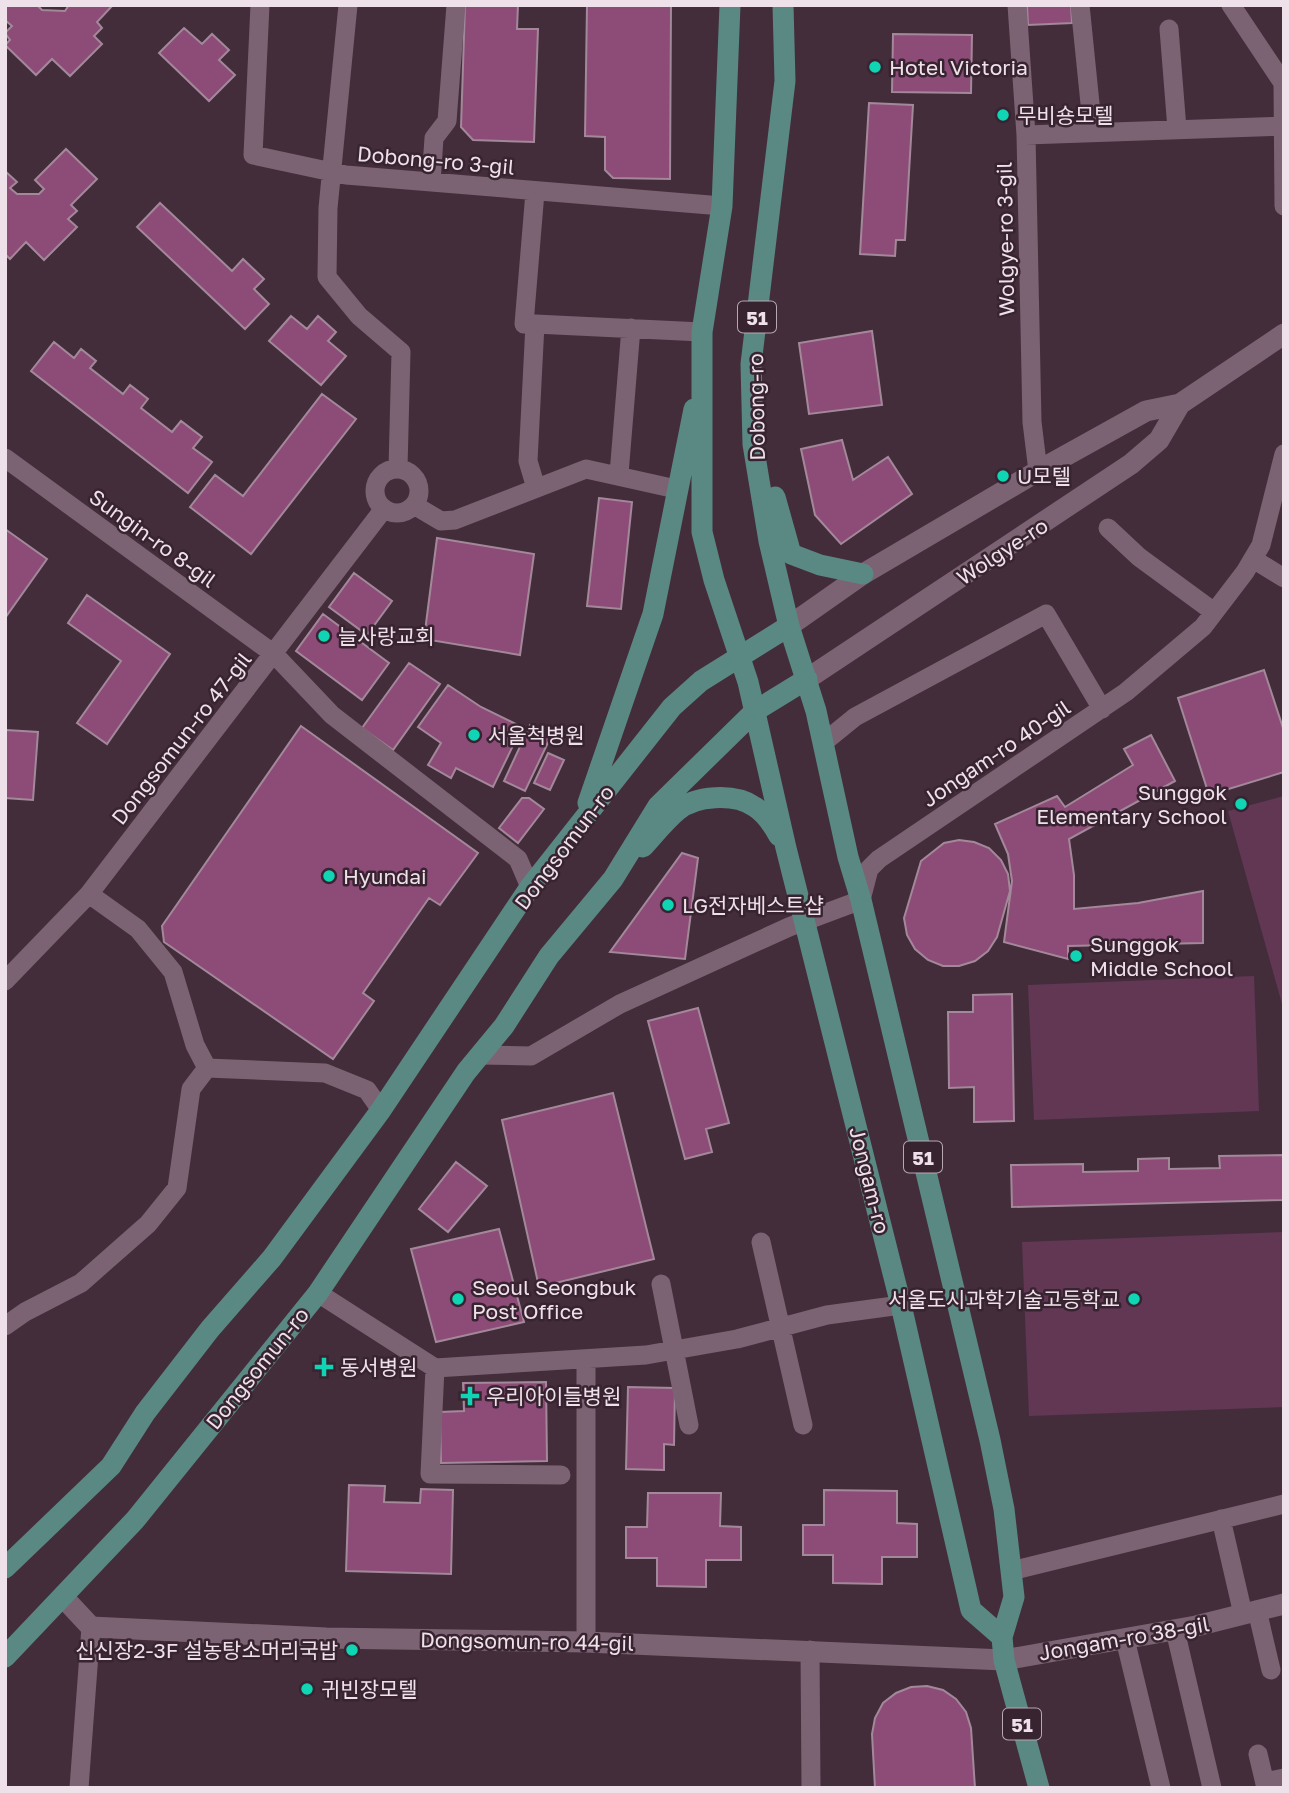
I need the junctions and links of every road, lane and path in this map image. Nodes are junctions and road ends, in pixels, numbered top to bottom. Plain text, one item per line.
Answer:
1 (260, 5) edge
2 (348, 5) edge
3 (456, 5) edge
4 (730, 5) edge
5 (783, 5) edge
6 (1017, 5) edge
7 (1080, 5) edge
8 (1231, 5) edge
9 (1169, 29) dead end
10 (1283, 126) edge
11 (1177, 130) junction
12 (1093, 132) junction
13 (1026, 135) junction
14 (332, 172) junction
15 (431, 183) junction
16 (535, 192) junction
17 (722, 206) junction
18 (1284, 206) edge
19 (534, 324) junction
20 (631, 328) junction
21 (702, 332) junction
22 (1284, 334) edge
23 (751, 364) junction
24 (701, 380) junction
25 (1180, 404) junction
26 (1284, 454) edge
27 (5, 458) edge
28 (398, 468) junction
29 (1038, 471) junction
30 (619, 474) junction
31 (1281, 474) edge
32 (536, 488) junction
33 (676, 489) junction
34 (414, 505) junction
35 (383, 510) junction
36 (1108, 528) dead end
37 (1253, 559) junction
38 (863, 573) junction
39 (1284, 578) edge
40 (1214, 612) junction
41 (789, 626) junction
42 (274, 654) junction
43 (739, 656) junction
44 (807, 679) junction
45 (1102, 709) junction
46 (755, 711) junction
47 (823, 743) junction
48 (579, 825) junction
49 (786, 848) junction
50 (612, 879) junction
51 (530, 887) junction
52 (89, 894) junction
53 (861, 900) junction
54 (806, 920) junction
55 (5, 981) edge
56 (479, 1055) junction
57 (207, 1068) junction
58 (382, 1110) junction
59 (761, 1242) dead end
60 (661, 1284) dead end
61 (318, 1293) junction
62 (901, 1305) junction
63 (5, 1326) edge
64 (780, 1328) junction
65 (673, 1350) junction
66 (586, 1360) junction
67 (435, 1368) junction
68 (689, 1425) dead end
69 (803, 1425) dead end
70 (561, 1475) dead end
71 (1284, 1504) edge
72 (1221, 1519) junction
73 (5, 1568) edge
74 (1011, 1571) junction
75 (63, 1597) junction
76 (1284, 1604) edge
77 (1250, 1612) junction
78 (91, 1628) junction
79 (1175, 1630) junction
80 (1002, 1637) junction
81 (1125, 1639) junction
82 (586, 1642) junction
83 (810, 1650) junction
84 (5, 1657) edge
85 (1004, 1660) junction
86 (1271, 1670) dead end
87 (1258, 1754) dead end
88 (1272, 1783) edge
89 (79, 1788) edge
90 (811, 1788) edge
91 (1039, 1788) edge
92 (1161, 1788) edge
93 (1212, 1788) edge

1 - 14 street, Dobong-ro 3-gil
2 - 14 street, Dobong-ro 3-gil
3 - 15 street
4 - 17 main road, 51
5 - 23 main road, Dobong-ro / 51
6 - 13 street, Wolgye-ro 3-gil
7 - 12 street
8 - 10 street
9 - 11 street
10 - 11 street
10 - 18 street
11 - 12 street
12 - 13 street
13 - 29 street, Wolgye-ro 3-gil
14 - 15 street, Dobong-ro 3-gil
14 - 28 street
15 - 16 street, Dobong-ro 3-gil
16 - 17 street, Dobong-ro 3-gil
16 - 19 street, Dobong-ro 3-gil
17 - 21 main road, 51
19 - 20 street
19 - 32 street, Dobong-ro 3-gil
20 - 21 street
20 - 30 street
21 - 24 main road, 51
22 - 25 street, Wolgye-ro
23 - 38 main road
23 - 41 main road, Dobong-ro / 51
24 - 33 main road
24 - 43 main road, 51
25 - 29 street, Wolgye-ro
25 - 44 street, Wolgye-ro
26 - 31 street, Jongam-ro 40-gil
27 - 42 street, Sungin-ro 8-gil
28 - 34 street
28 - 35 street
29 - 38 street, Wolgye-ro
30 - 32 street
30 - 33 street
31 - 37 street, Jongam-ro 40-gil
32 - 34 street
33 - 48 main road
34 - 35 street
35 - 42 street
36 - 40 street
37 - 39 street
37 - 40 street, Jongam-ro 40-gil
38 - 41 street, Wolgye-ro
40 - 45 street, Jongam-ro 40-gil
41 - 43 main road, Dongsomun-ro
41 - 44 main road, Dobong-ro / 51
42 - 51 street, Dongsomun-ro 47-gil
42 - 52 street, Dongsomun-ro 47-gil
43 - 46 main road, 51
43 - 48 main road, Dongsomun-ro
44 - 46 main road, Dongsomun-ro
44 - 47 main road, 51
45 - 47 street
45 - 53 street, Jongam-ro 40-gil
46 - 49 main road, Jongam-ro / 51
46 - 50 main road, Dongsomun-ro
47 - 53 main road, 51
48 - 51 main road, Dongsomun-ro
49 - 50 main road
49 - 54 main road, Jongam-ro / 51
50 - 56 main road, Dongsomun-ro
51 - 58 main road, Dongsomun-ro
52 - 55 street, Dongsomun-ro 47-gil
52 - 57 street
53 - 54 street
53 - 74 main road, 51
54 - 56 street
54 - 62 main road, Jongam-ro / 51
56 - 61 main road, Dongsomun-ro
57 - 58 street
57 - 63 street
58 - 73 main road, Dongsomun-ro
59 - 64 street
60 - 65 street
61 - 67 street
61 - 75 main road, Dongsomun-ro
62 - 64 street
62 - 80 main road, Jongam-ro / 51
64 - 65 street
64 - 69 street
65 - 66 street
65 - 68 street
66 - 67 street
66 - 82 street
67 - 70 street
71 - 72 street
72 - 74 street
72 - 77 street
74 - 80 main road, 51
75 - 78 street
75 - 84 main road, Dongsomun-ro
76 - 77 street, Jongam-ro 38-gil
77 - 79 street, Jongam-ro 38-gil
77 - 86 street
78 - 82 street, Dongsomun-ro 44-gil
78 - 89 street
79 - 81 street, Jongam-ro 38-gil
79 - 93 street
80 - 85 main road, 51
81 - 85 street, Jongam-ro 38-gil
81 - 92 street
82 - 83 street, Dongsomun-ro 44-gil
83 - 85 street, Dongsomun-ro 44-gil
83 - 90 street
85 - 91 main road, 51
87 - 88 street

